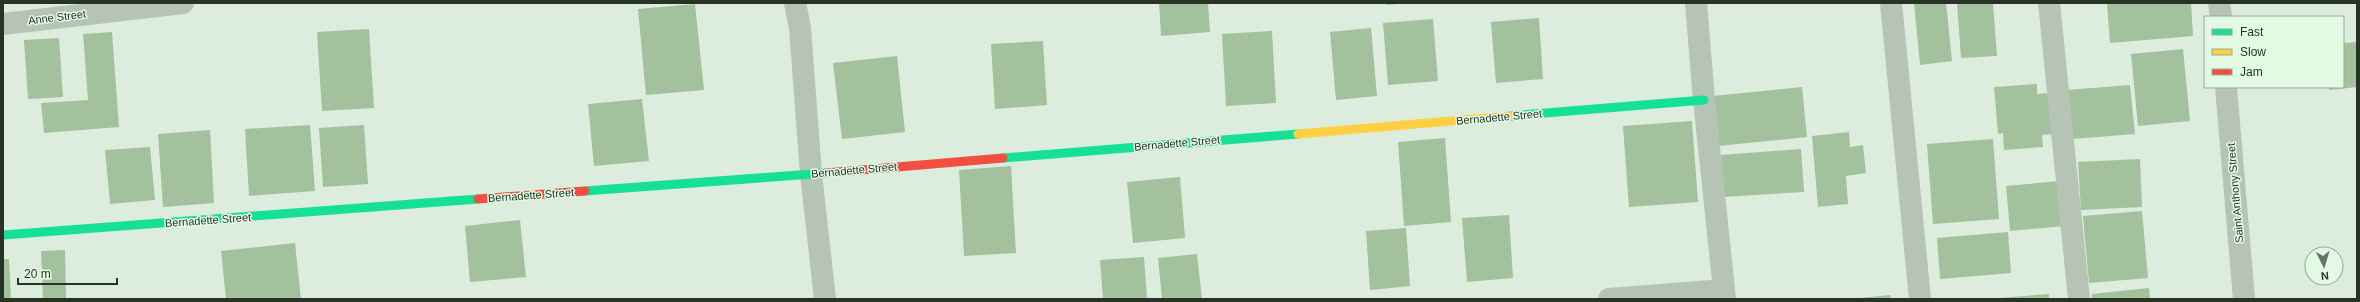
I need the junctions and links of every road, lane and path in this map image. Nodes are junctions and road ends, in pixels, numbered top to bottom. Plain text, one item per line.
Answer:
1 (183, 3) edge
2 (795, 3) edge
3 (804, 3) edge
4 (1696, 3) edge
5 (1891, 3) edge
6 (2049, 3) edge
7 (2219, 3) edge
8 (2221, 16) edge
9 (3, 24) edge
10 (800, 28) junction
11 (2226, 88) edge
12 (1704, 100) junction
13 (811, 174) junction
14 (3, 235) edge
15 (1724, 294) edge
16 (825, 299) edge
17 (1609, 299) edge
18 (1920, 299) edge
19 (2079, 299) edge
20 (2244, 299) edge

1 - 9 street, Anne Street
2 - 10 street
3 - 10 street
4 - 12 street
5 - 18 street
6 - 19 street
7 - 8 street
10 - 13 street
11 - 20 street, Saint Anthony Street
12 - 13 street, Bernadette Street
12 - 15 street
13 - 14 street, Bernadette Street
13 - 16 street
15 - 17 street

